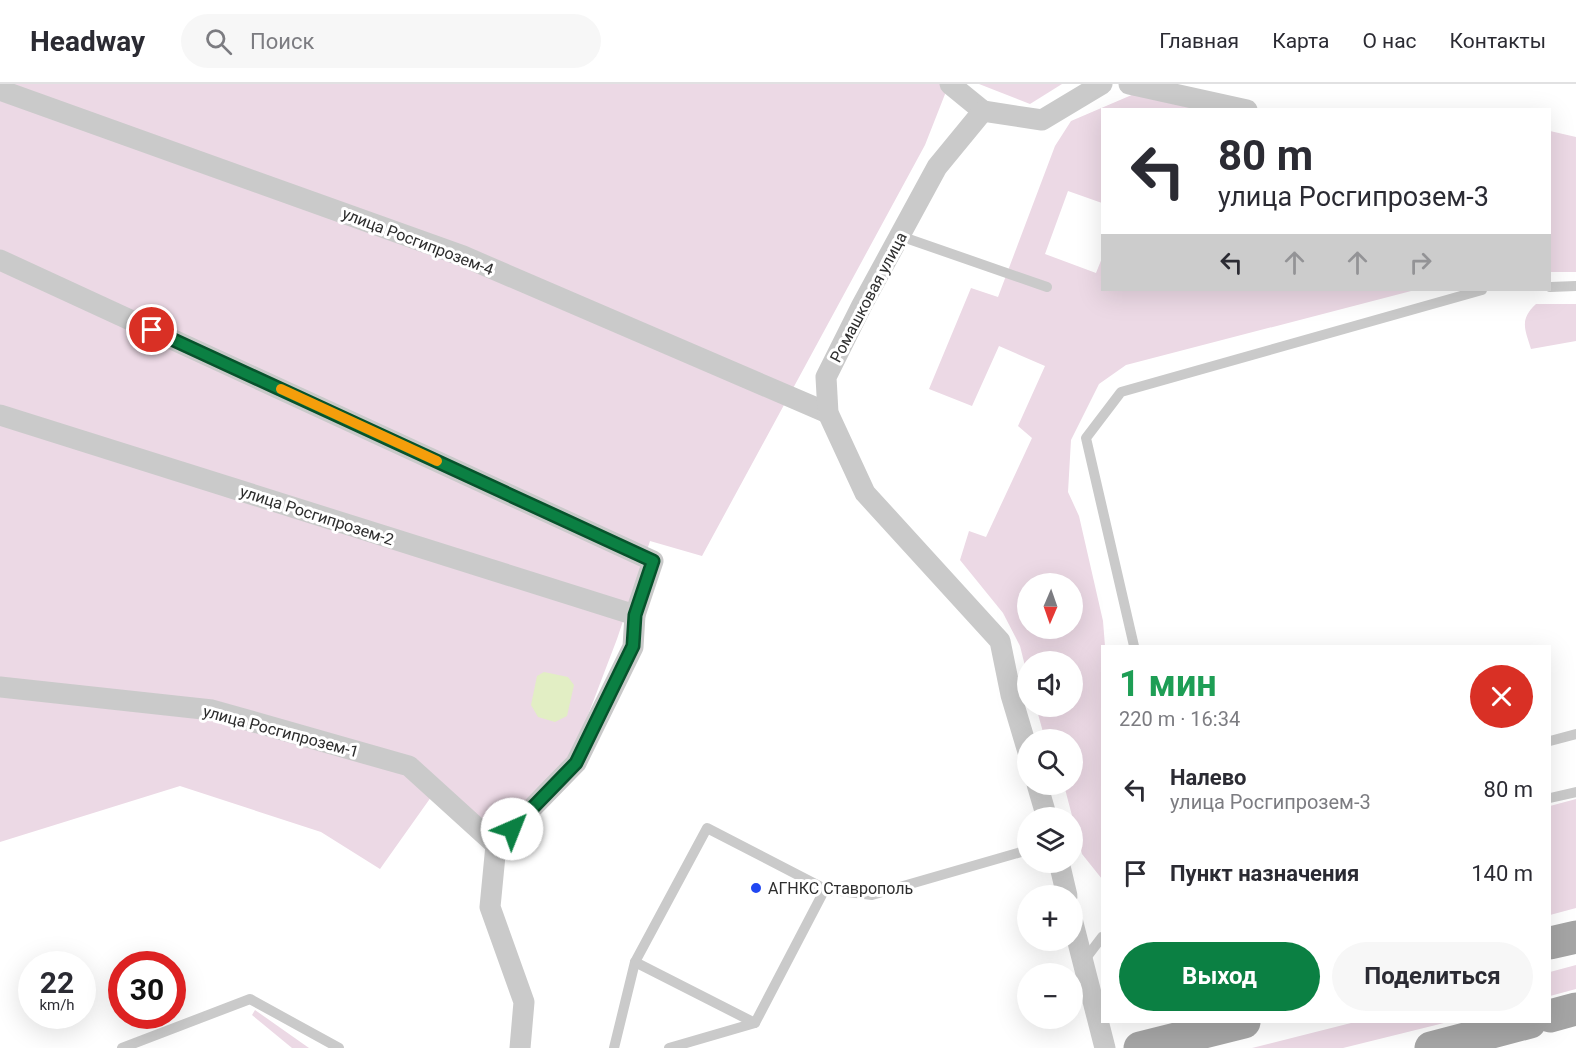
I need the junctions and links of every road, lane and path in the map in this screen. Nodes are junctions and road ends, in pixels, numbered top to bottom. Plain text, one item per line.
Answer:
1 (950, 84) edge
2 (1102, 84) edge
3 (1129, 84) edge
4 (0, 90) edge
5 (1238, 108) edge
6 (983, 111) junction
7 (900, 236) junction
8 (0, 260) edge
9 (1576, 286) edge
10 (1047, 287) dead end
11 (1551, 287) edge
12 (1478, 291) edge
13 (828, 412) junction
14 (0, 415) edge
15 (635, 615) junction
16 (1134, 645) edge
17 (0, 687) edge
18 (1021, 729) edge
19 (1576, 734) edge
20 (1551, 741) edge
21 (1576, 792) edge
22 (1551, 798) edge
23 (495, 845) junction
24 (1017, 853) edge
25 (825, 889) junction
26 (1576, 937) edge
27 (1101, 938) edge
28 (1551, 944) edge
29 (1080, 951) edge
30 (635, 962) junction
31 (1083, 962) junction
32 (1576, 1009) edge
33 (1551, 1016) edge
34 (755, 1023) junction
35 (1240, 1023) edge
36 (1526, 1023) edge
37 (122, 1048) edge
38 (339, 1048) edge
39 (520, 1048) edge
40 (614, 1048) edge
41 (669, 1048) edge
42 (1105, 1048) edge
43 (1140, 1048) edge
44 (1431, 1048) edge

1 - 6 street
2 - 6 street
3 - 5 street
4 - 13 street, улица Росгипрозем-4
6 - 7 street, Ромашковая улица
7 - 10 lane
7 - 13 street, Ромашковая улица
8 - 15 street
9 - 11 lane
12 - 16 lane
13 - 18 street, Ромашковая улица
14 - 15 street, улица Росгипрозем-2
15 - 23 street
17 - 23 street, улица Росгипрозем-1
19 - 20 lane
21 - 22 lane
23 - 39 street
24 - 25 lane
25 - 30 lane
25 - 34 lane
26 - 28 main road
27 - 31 lane
29 - 31 street
30 - 34 lane
30 - 40 lane
31 - 42 street
32 - 33 main road
34 - 41 lane
35 - 43 main road
36 - 44 main road
37 - 38 lane

